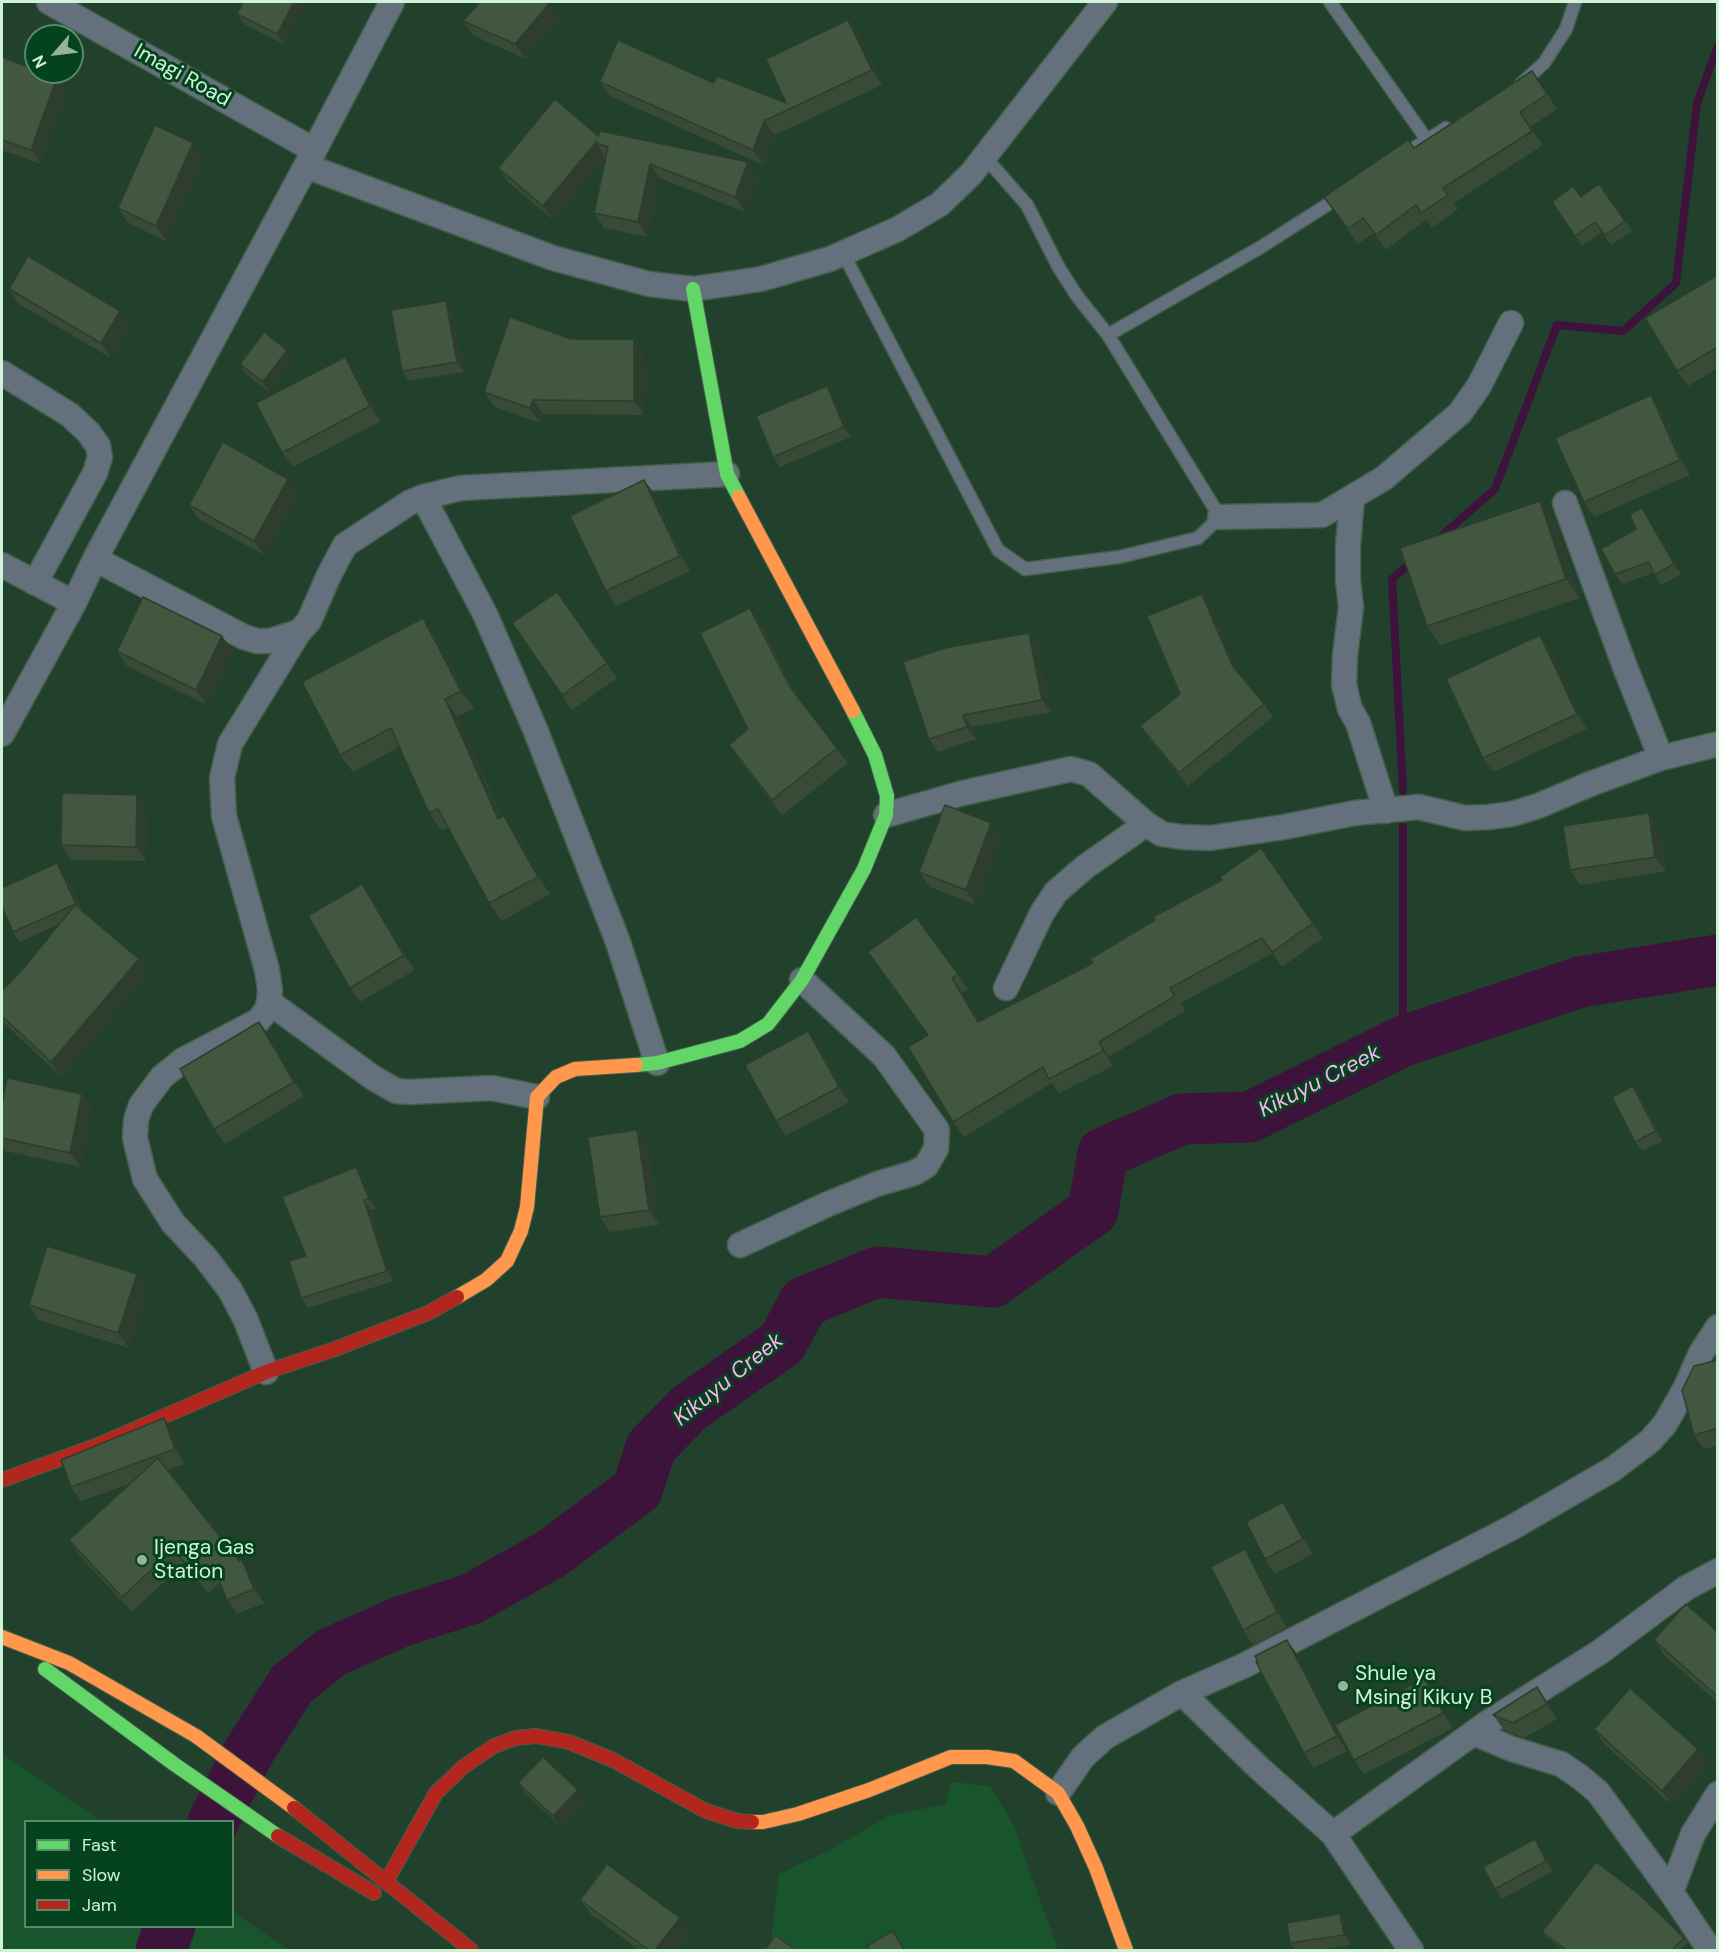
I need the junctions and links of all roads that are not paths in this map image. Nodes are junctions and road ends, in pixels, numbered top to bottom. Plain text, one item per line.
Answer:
1 (49, 2) edge
2 (392, 2) edge
3 (1105, 2) edge
4 (1330, 2) edge
5 (1575, 2) edge
6 (1511, 91) edge
7 (1456, 122) edge
8 (1426, 140) junction
9 (984, 156) junction
10 (310, 158) junction
11 (1389, 165) edge
12 (1351, 189) edge
13 (843, 253) junction
14 (693, 289) junction
15 (1511, 323) dead end
16 (1108, 335) junction
17 (2, 373) edge
18 (728, 474) junction
19 (423, 496) junction
20 (1352, 498) junction
21 (1565, 503) dead end
22 (1220, 517) junction
23 (95, 560) junction
24 (2, 565) edge
25 (35, 583) junction
26 (74, 603) junction
27 (298, 632) junction
28 (2, 734) edge
29 (1718, 744) edge
30 (1661, 758) junction
31 (1386, 812) junction
32 (886, 815) junction
33 (1146, 824) junction
34 (802, 980) junction
35 (1006, 988) dead end
36 (270, 1002) junction
37 (657, 1063) junction
38 (537, 1097) junction
39 (740, 1245) dead end
40 (1718, 1327) edge
41 (266, 1372) junction
42 (2, 1480) edge
43 (1718, 1571) edge
44 (7, 1639) edge
45 (1182, 1693) junction
46 (1474, 1733) junction
47 (1058, 1793) junction
48 (1718, 1794) edge
49 (1333, 1834) junction
50 (386, 1882) junction
51 (1671, 1892) junction
52 (467, 1948) edge
53 (1126, 1950) edge
54 (1411, 1950) edge
55 (1710, 1950) edge

1 - 10 street, Imagi Road
2 - 10 street
3 - 9 street, Imagi Road
4 - 8 lane
5 - 6 lane
7 - 8 lane
8 - 11 lane
9 - 13 street, Imagi Road
9 - 16 lane
10 - 14 street, Imagi Road
10 - 23 street
12 - 16 lane
13 - 14 street, Imagi Road
13 - 22 lane
14 - 18 street
15 - 20 street
16 - 22 lane
17 - 25 street
18 - 19 street
18 - 32 street
19 - 27 street
19 - 37 street
20 - 22 street
20 - 31 street
21 - 30 street
23 - 26 street
23 - 27 street
24 - 25 street
25 - 26 street
26 - 28 street
27 - 36 street
29 - 30 street
30 - 31 street
31 - 33 street
32 - 33 street
32 - 34 street
33 - 35 street
34 - 37 street
34 - 39 street
36 - 38 street
36 - 41 street
37 - 38 street
38 - 41 street
40 - 45 street
41 - 42 street
43 - 46 street
44 - 50 street
44 - 52 street
45 - 47 street
45 - 49 street
46 - 49 street
46 - 51 street
47 - 50 street
47 - 53 street
48 - 51 street
49 - 54 street
50 - 52 street
51 - 55 street

